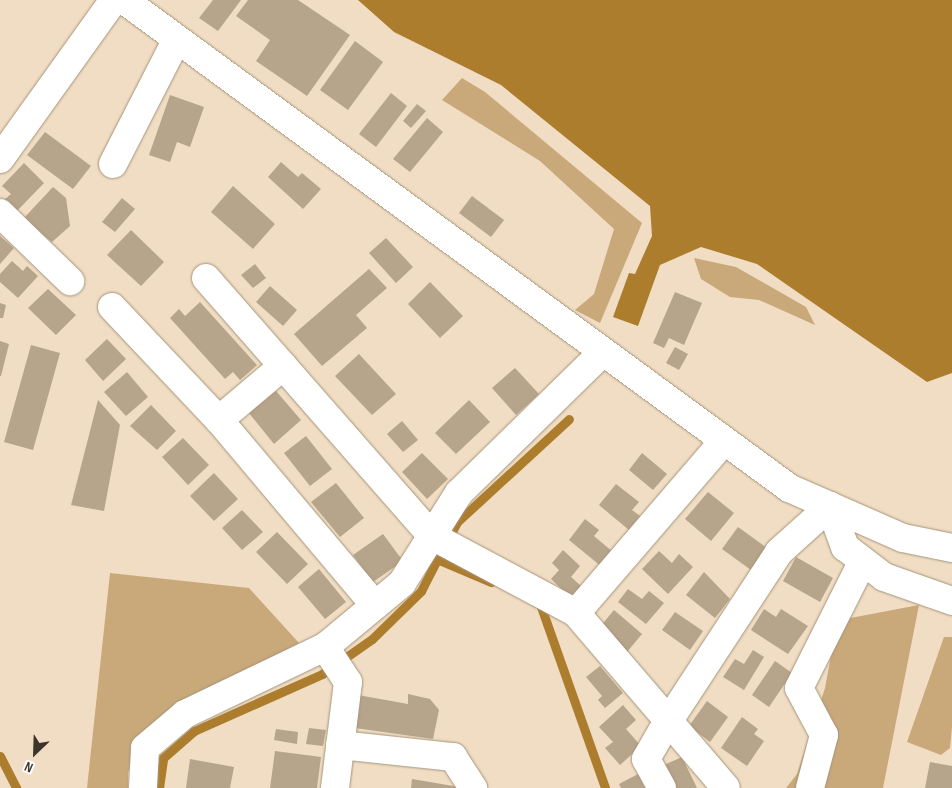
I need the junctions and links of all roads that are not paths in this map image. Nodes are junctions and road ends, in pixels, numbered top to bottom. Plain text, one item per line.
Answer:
1 (114, 0) edge
2 (124, 0) edge
3 (176, 39) junction
4 (0, 159) edge
5 (113, 164) dead end
6 (0, 213) edge
7 (206, 278) dead end
8 (70, 281) dead end
9 (112, 308) dead end
10 (602, 353) junction
11 (283, 366) junction
12 (219, 420) junction
13 (723, 442) junction
14 (830, 506) junction
15 (432, 536) junction
16 (952, 548) edge
17 (864, 561) junction
18 (952, 600) edge
19 (375, 605) junction
20 (576, 613) junction
21 (325, 647) junction
22 (669, 722) junction
23 (340, 745) junction
24 (143, 788) edge
25 (335, 788) edge
26 (473, 788) edge
27 (662, 788) edge
28 (726, 788) edge
29 (810, 788) edge

1 - 4 street
2 - 3 street
3 - 5 street
3 - 10 street
6 - 8 street
7 - 11 street
9 - 12 street
10 - 13 street
10 - 15 street
11 - 12 street
11 - 15 street
12 - 19 street
13 - 14 street
13 - 20 street
14 - 16 street
14 - 17 street
14 - 22 street
15 - 19 street
15 - 20 street
17 - 18 street
17 - 29 street
19 - 21 street
20 - 22 street
21 - 23 street
21 - 24 street
22 - 27 street
22 - 28 street
23 - 25 street
23 - 26 street

